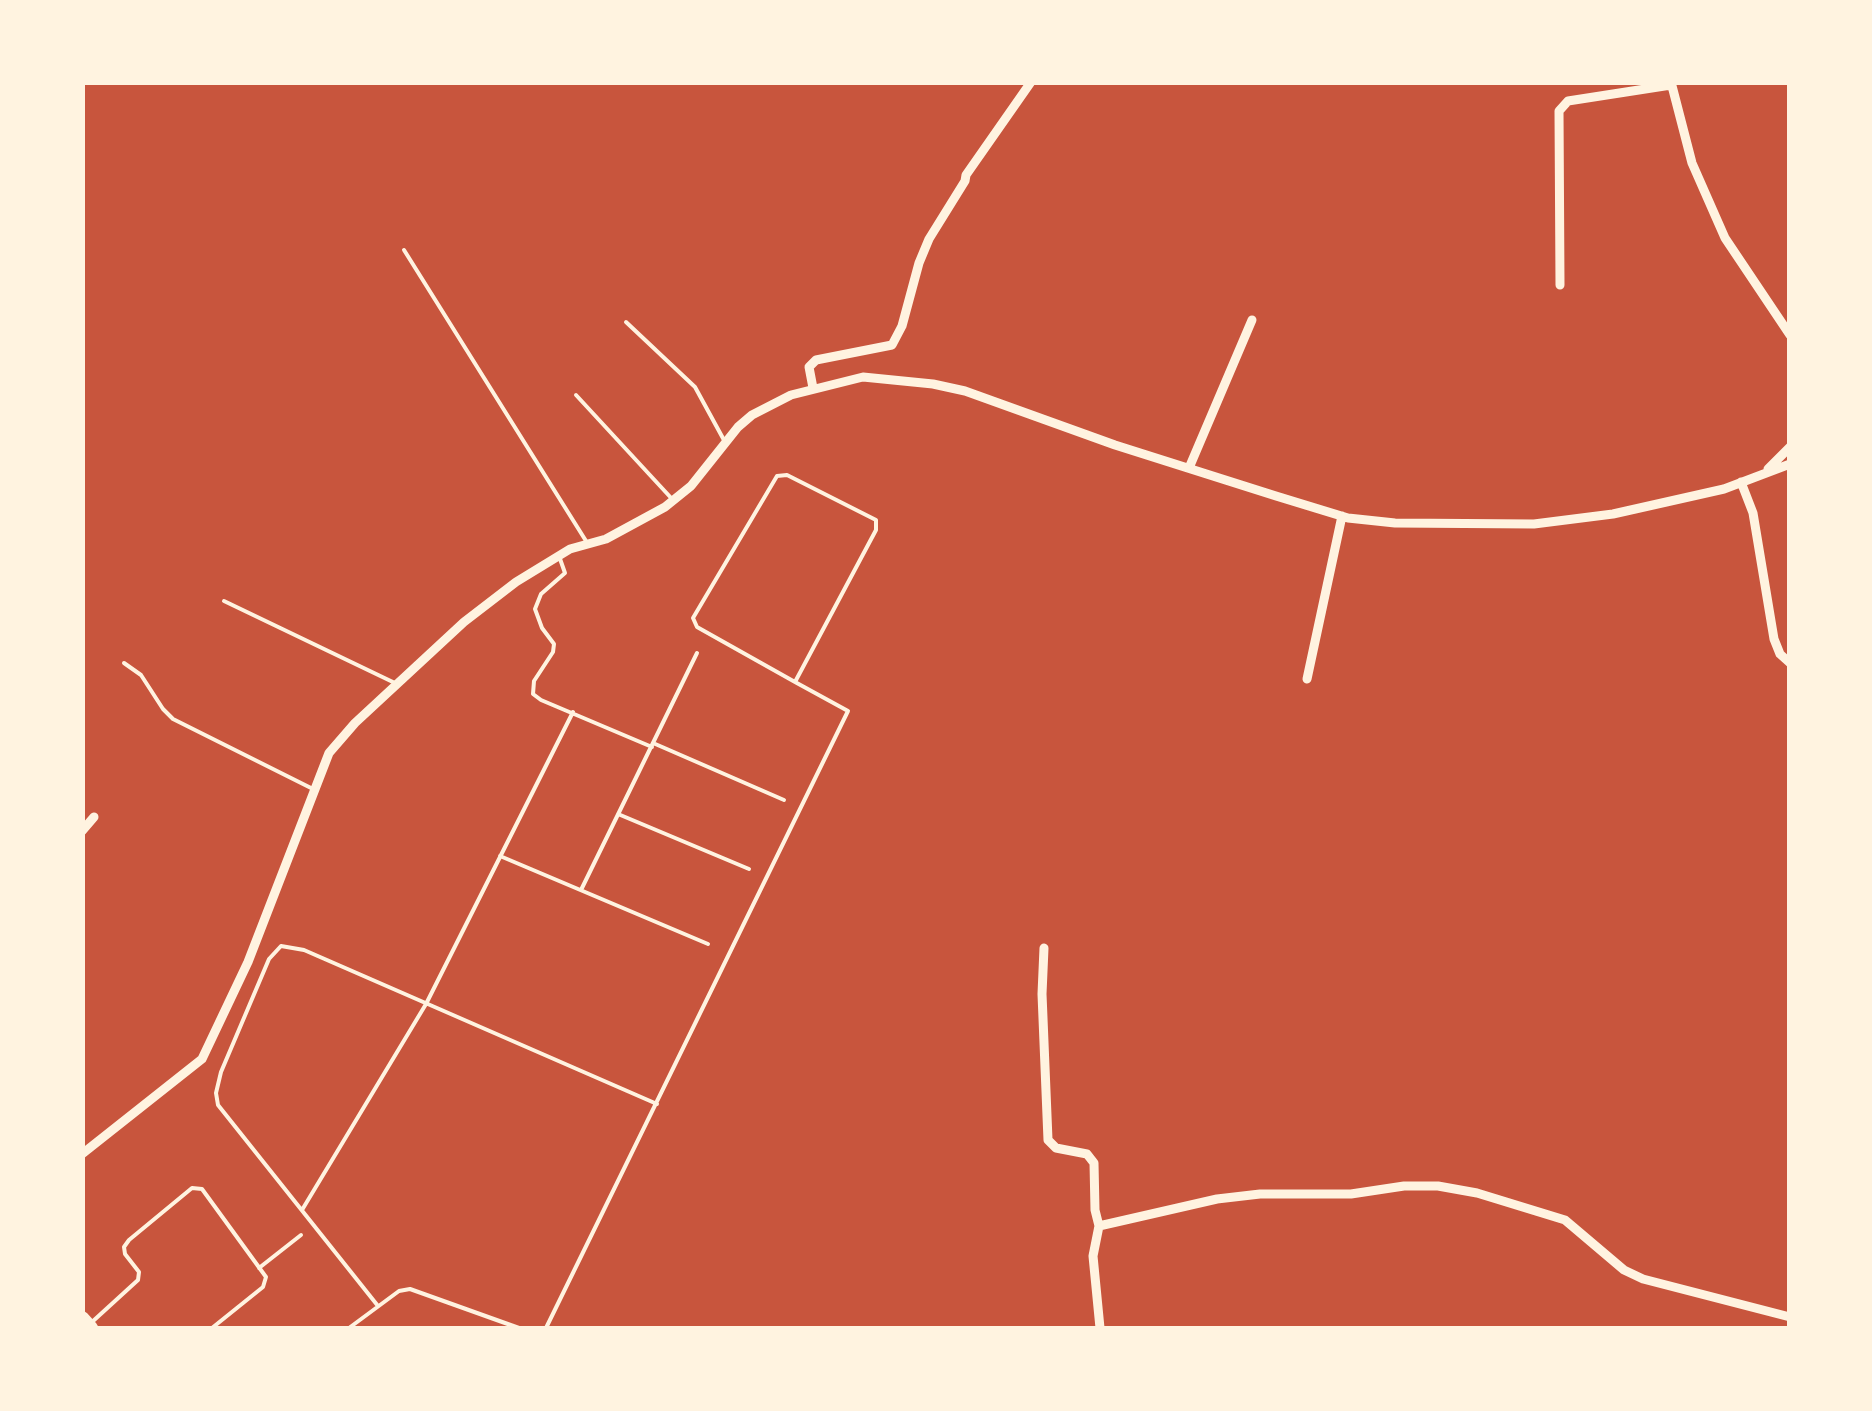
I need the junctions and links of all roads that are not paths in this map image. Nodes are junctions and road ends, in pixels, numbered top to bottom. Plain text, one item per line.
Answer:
1 (1031, 82) edge
2 (1671, 84) edge
3 (404, 250) dead end
4 (1560, 284) dead end
5 (1252, 320) dead end
6 (626, 322) dead end
7 (1790, 334) edge
8 (813, 388) junction
9 (576, 395) dead end
10 (725, 442) junction
11 (1790, 447) edge
12 (1790, 464) edge
13 (1189, 468) junction
14 (1766, 470) junction
15 (1741, 482) junction
16 (673, 500) junction
17 (1342, 516) junction
18 (588, 545) junction
19 (560, 556) junction
20 (224, 600) dead end
21 (697, 654) dead end
22 (124, 663) dead end
23 (1790, 663) edge
24 (1307, 679) dead end
25 (795, 682) junction
26 (397, 684) junction
27 (573, 712) junction
28 (653, 745) junction
29 (314, 789) junction
30 (784, 800) dead end
31 (618, 814) junction
32 (94, 817) dead end
33 (82, 831) edge
34 (500, 856) junction
35 (749, 869) dead end
36 (582, 890) junction
37 (708, 944) dead end
38 (1044, 948) dead end
39 (426, 1004) junction
40 (657, 1104) junction
41 (82, 1154) edge
42 (302, 1210) junction
43 (1098, 1226) junction
44 (301, 1236) dead end
45 (260, 1268) junction
46 (378, 1306) junction
47 (1790, 1316) edge
48 (87, 1324) edge
49 (212, 1328) edge
50 (349, 1328) edge
51 (519, 1328) edge
52 (546, 1328) edge
53 (1100, 1328) edge

1 - 8 street
2 - 4 street
2 - 7 street
3 - 18 lane
5 - 13 street
6 - 10 lane
8 - 10 street
8 - 13 street
9 - 16 lane
10 - 16 street
11 - 14 street
12 - 14 street
13 - 17 street
14 - 15 street
15 - 17 street
15 - 23 street
16 - 18 street
17 - 24 street
18 - 19 street
19 - 26 street
19 - 27 lane
20 - 26 lane
21 - 28 lane
22 - 29 lane
25 - 25 lane
25 - 40 lane
26 - 29 street
27 - 28 lane
27 - 34 lane
28 - 30 lane
28 - 31 lane
29 - 41 street
31 - 35 lane
31 - 36 lane
32 - 33 street
34 - 36 lane
34 - 39 lane
36 - 37 lane
38 - 43 street
39 - 40 lane
39 - 42 lane
39 - 42 lane
40 - 52 lane
42 - 46 lane
43 - 47 street
43 - 53 street
44 - 45 lane
45 - 48 lane
45 - 49 lane
46 - 50 lane
46 - 51 lane

